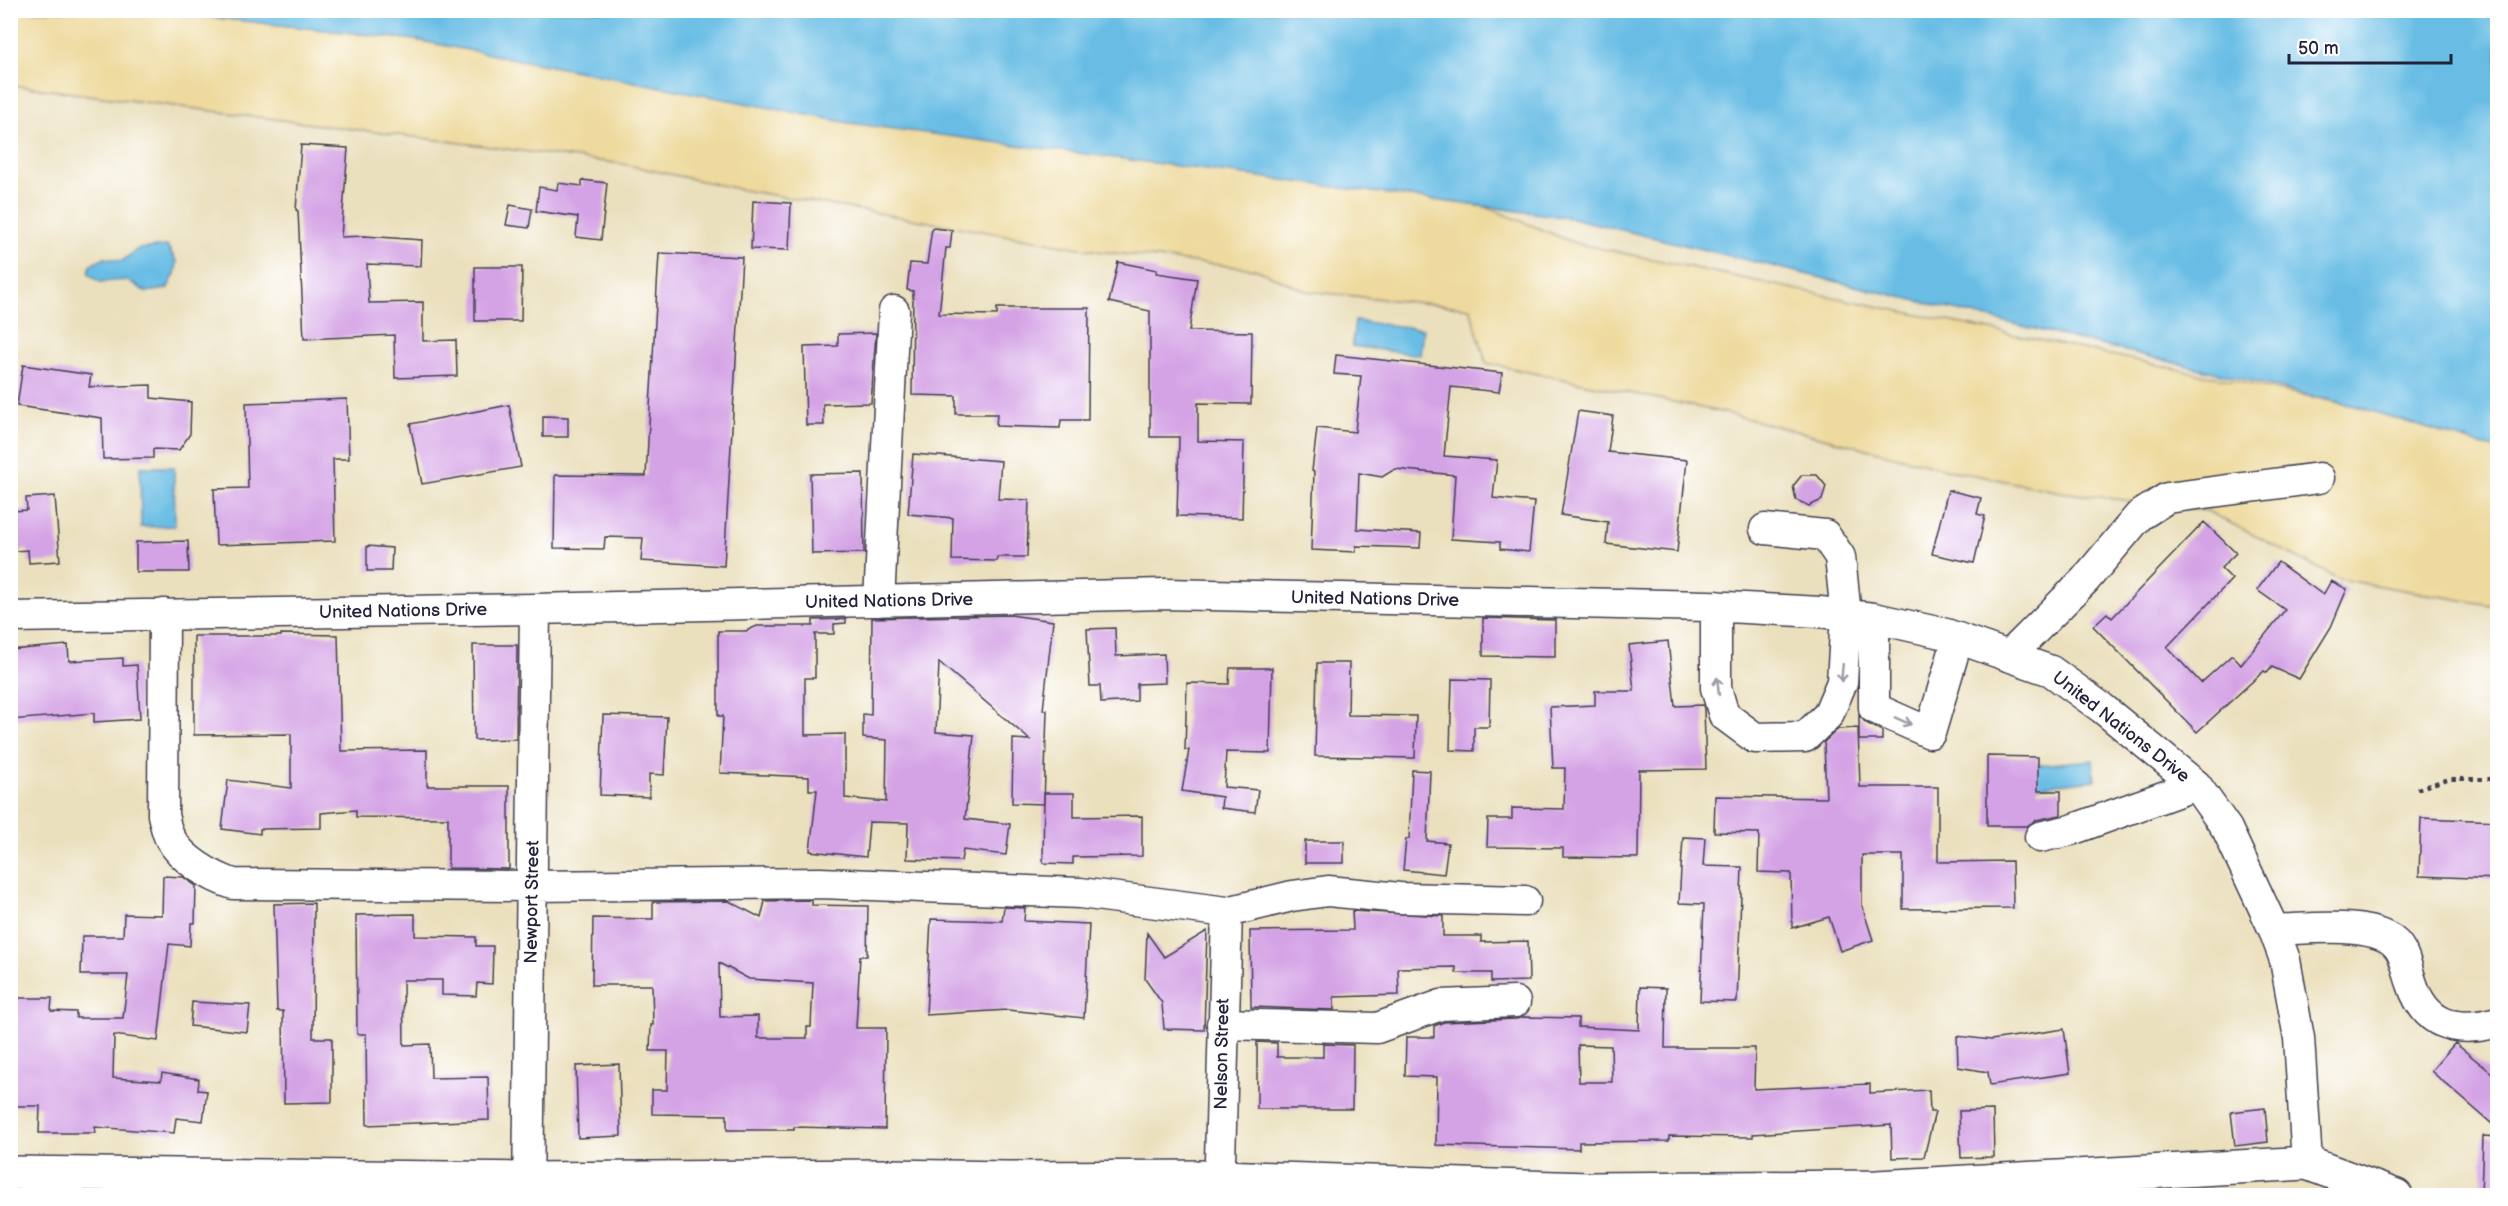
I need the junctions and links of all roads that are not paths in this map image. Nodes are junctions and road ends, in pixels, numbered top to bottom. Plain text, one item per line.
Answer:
1 (894, 311) dead end
2 (2319, 478) dead end
3 (1765, 529) dead end
4 (879, 601) junction
5 (1716, 606) junction
6 (535, 609) junction
7 (164, 614) junction
8 (10, 617) edge
9 (1860, 617) junction
10 (1958, 638) junction
11 (2010, 655) junction
12 (2196, 785) junction
13 (2040, 837) dead end
14 (532, 886) junction
15 (1525, 901) dead end
16 (1227, 912) junction
17 (2274, 930) junction
18 (1515, 1002) dead end
19 (2498, 1022) edge
20 (1222, 1024) junction
21 (2307, 1163) junction
22 (10, 1173) edge
23 (146, 1186) edge
24 (890, 1186) edge
25 (1219, 1186) edge
26 (388, 1187) edge
27 (463, 1187) edge
28 (528, 1187) edge
29 (1877, 1191) edge
30 (2396, 1196) edge

1 - 4 street
2 - 11 street
3 - 9 street
4 - 5 street, United Nations Drive
4 - 6 street, United Nations Drive
5 - 9 street, United Nations Drive
9 -> 5 street
6 - 7 street, United Nations Drive
6 - 14 street, Newport Street
7 - 8 street, United Nations Drive
7 - 14 street
9 - 10 street, United Nations Drive
9 -> 10 street
10 - 11 street, United Nations Drive
11 - 12 street, United Nations Drive
12 - 13 street
12 - 17 street, United Nations Drive
14 - 16 street
14 - 28 street, Newport Street
15 - 16 street
16 - 20 street, Nelson Street
17 - 19 street
17 - 21 street, United Nations Drive
18 - 20 street
20 - 25 street, Nelson Street
21 - 29 main road
21 - 30 main road
22 - 23 main road
23 - 26 main road
24 - 25 main road
24 - 28 main road
25 - 29 main road
26 - 27 main road
27 - 28 main road

